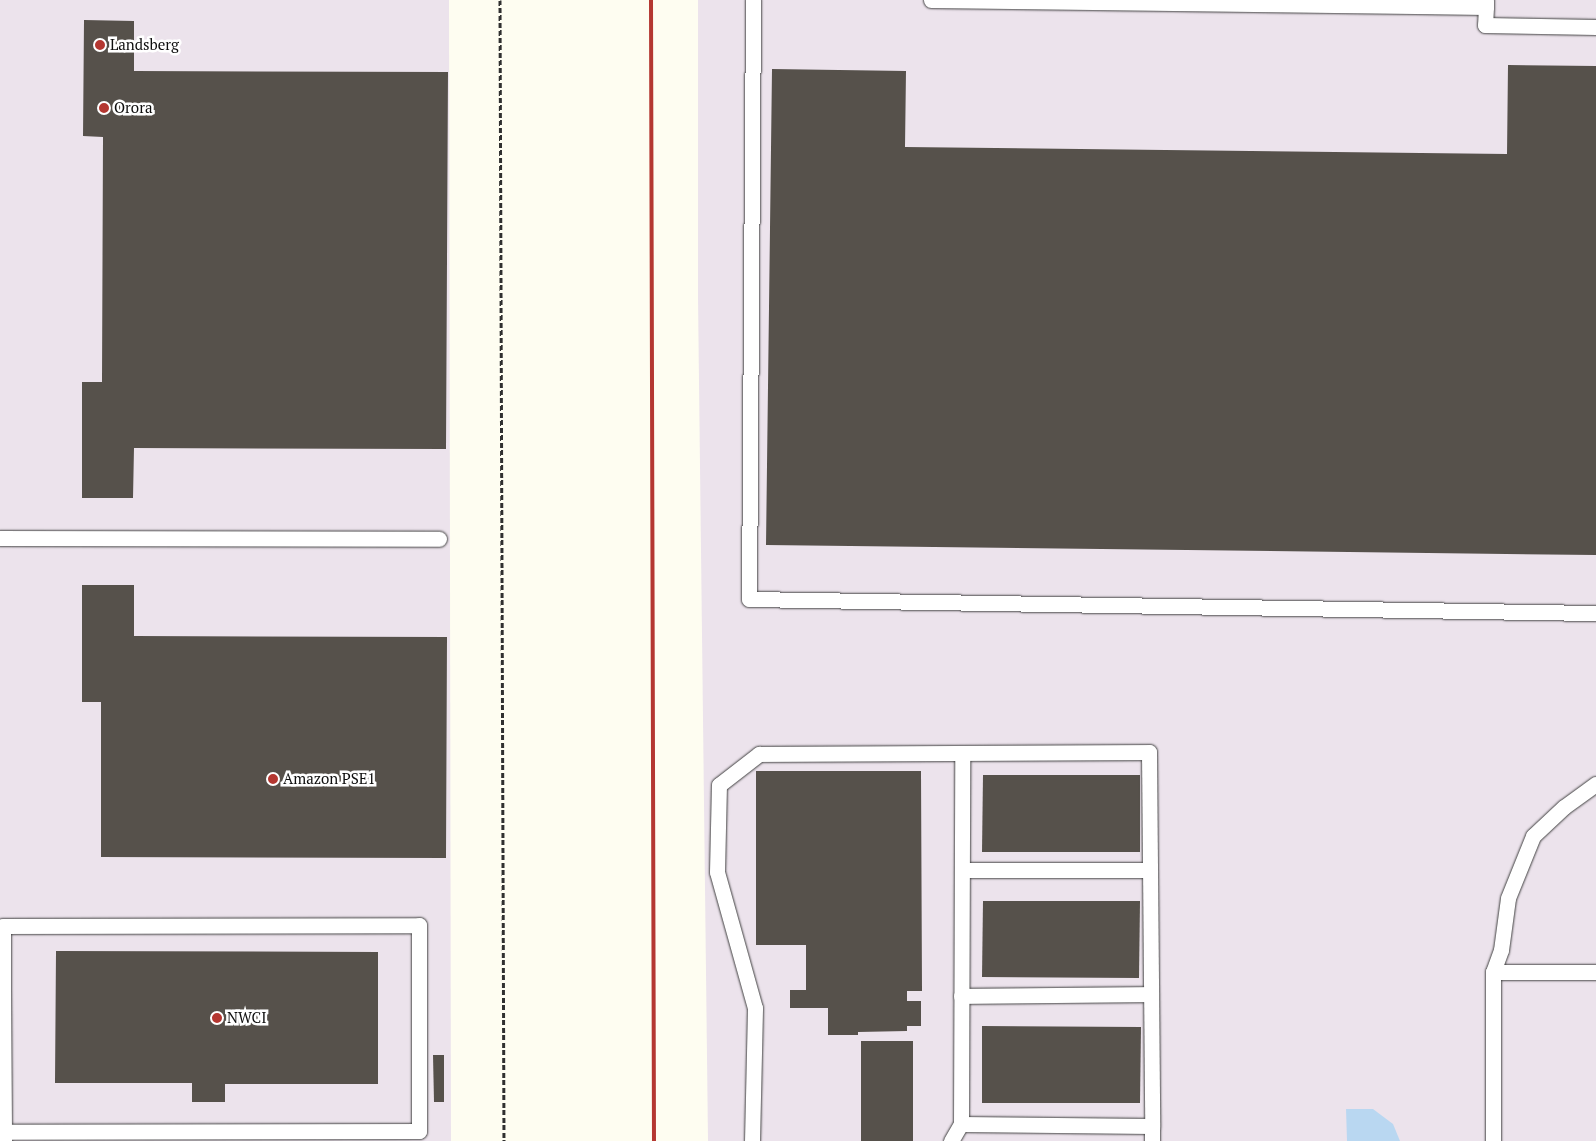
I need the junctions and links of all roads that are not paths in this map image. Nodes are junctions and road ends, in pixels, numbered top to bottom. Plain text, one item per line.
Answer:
1 (753, 0) edge
2 (931, 0) edge
3 (1486, 3) edge
4 (1596, 27) edge
5 (0, 538) edge
6 (439, 539) dead end
7 (1596, 613) edge
8 (962, 753) junction
9 (1596, 784) edge
10 (962, 870) junction
11 (1150, 870) junction
12 (1493, 972) junction
13 (1596, 972) edge
14 (2, 989) edge
15 (1151, 994) junction
16 (961, 996) junction
17 (960, 1124) junction
18 (1152, 1126) junction
19 (4, 1136) edge
20 (419, 1136) edge
21 (752, 1141) edge
22 (950, 1141) edge
23 (1152, 1141) edge
24 (1493, 1141) edge

1 - 7 lane
2 - 3 lane
3 - 4 lane
5 - 6 lane
8 - 10 lane
8 - 11 lane
8 - 21 lane
9 - 12 lane
10 - 11 lane
10 - 16 lane
11 - 15 lane
12 - 13 lane
12 - 24 lane
14 - 19 lane
14 - 20 lane
15 - 16 lane
15 - 18 lane
16 - 17 lane
17 - 18 lane
17 - 22 lane
18 - 23 lane
19 - 20 lane

